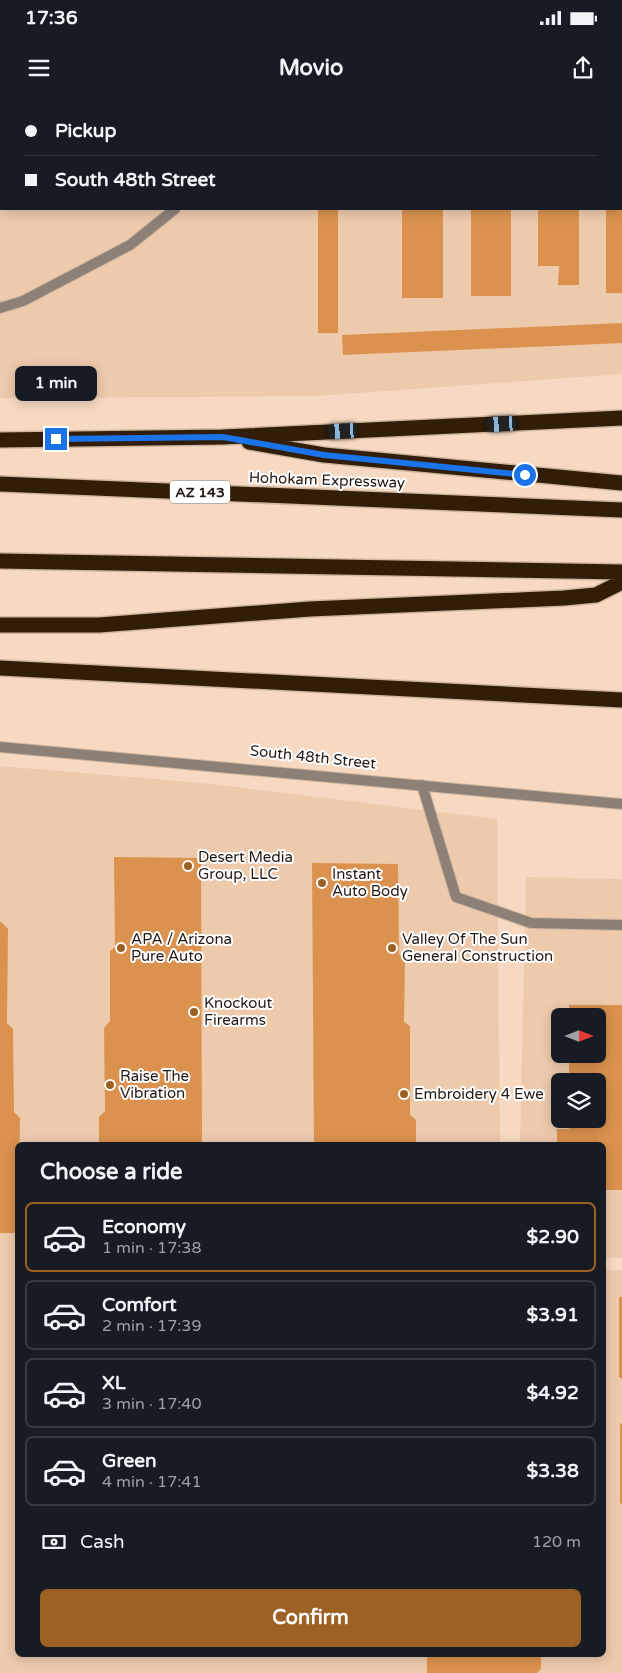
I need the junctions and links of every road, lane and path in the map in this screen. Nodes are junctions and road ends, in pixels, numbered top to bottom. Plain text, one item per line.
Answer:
1 (175, 210) edge
2 (0, 308) edge
3 (622, 418) edge
4 (223, 437) junction
5 (0, 440) edge
6 (622, 483) edge
7 (0, 484) edge
8 (622, 510) edge
9 (0, 561) edge
10 (622, 572) edge
11 (622, 582) edge
12 (0, 624) edge
13 (0, 668) edge
14 (622, 700) edge
15 (0, 746) edge
16 (422, 785) junction
17 (622, 804) edge
18 (622, 925) edge

1 - 2 street
3 - 4 highway
4 - 5 highway
4 - 6 highway
7 - 8 highway, Hohokam Expressway / AZ 143
9 - 10 highway
11 - 12 highway
13 - 14 highway
15 - 16 street, South 48th Street
16 - 17 street, South 48th Street
16 - 18 street

